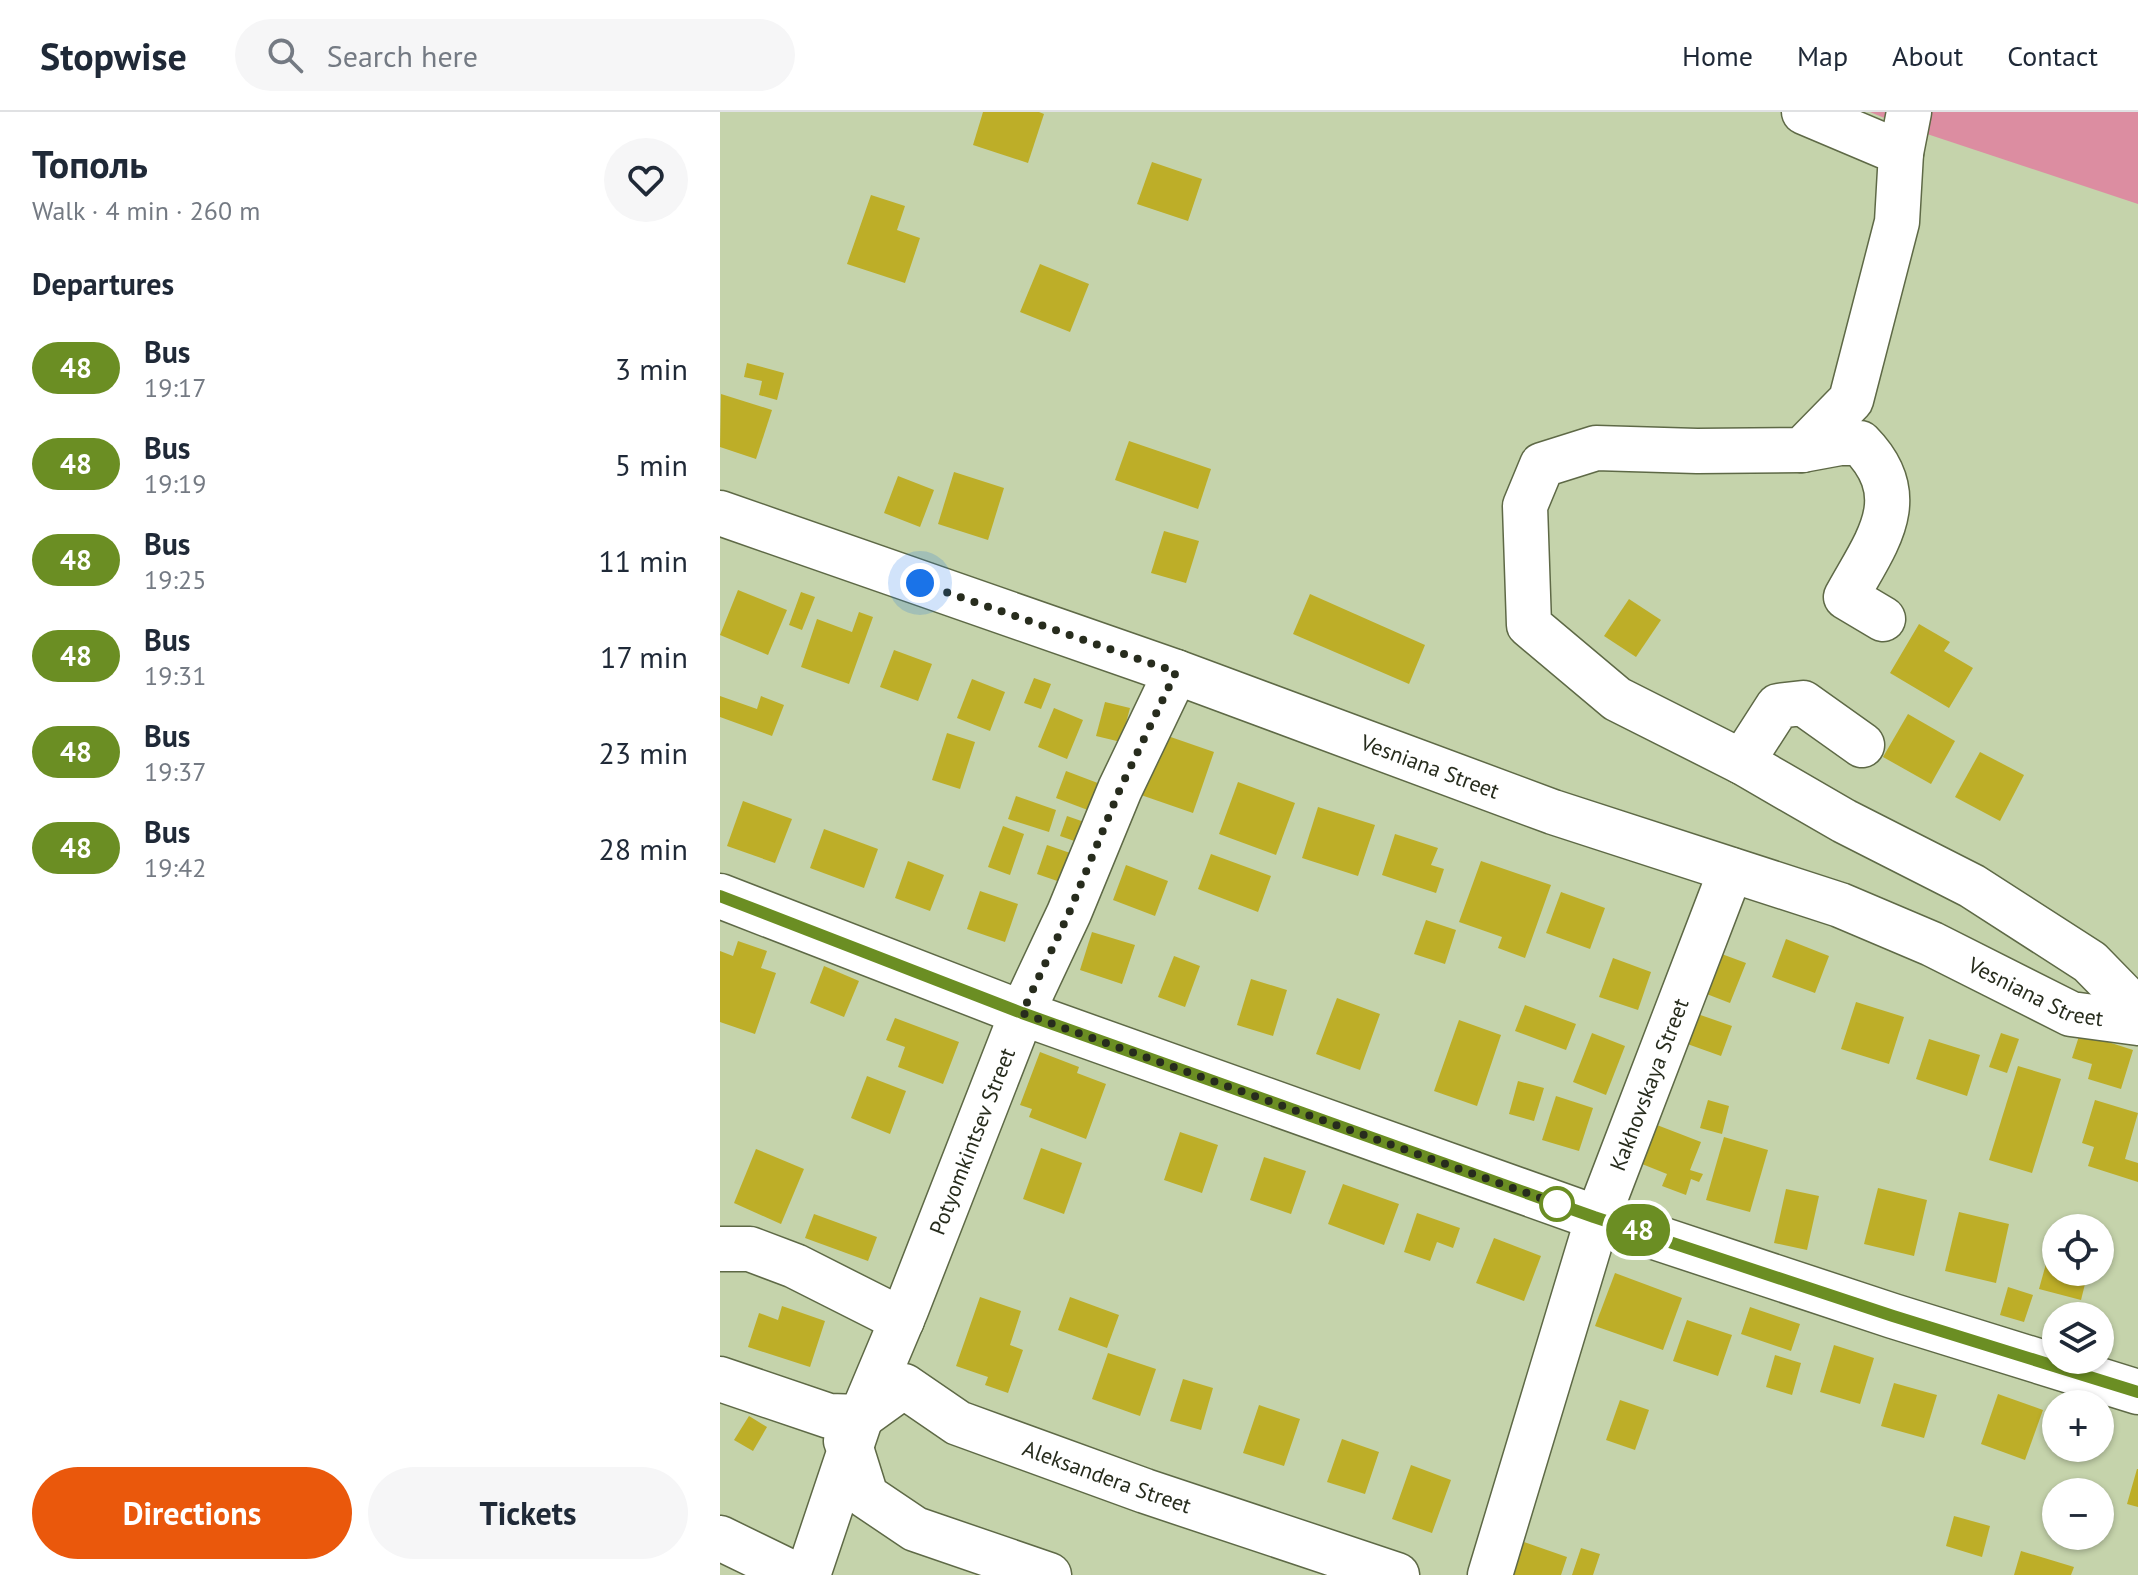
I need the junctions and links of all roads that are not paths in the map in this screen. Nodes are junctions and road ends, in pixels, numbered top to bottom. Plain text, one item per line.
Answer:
1 (1804, 112) edge
2 (1905, 132) edge
3 (1802, 450) junction
4 (720, 513) edge
5 (1883, 619) dead end
6 (1176, 672) junction
7 (1862, 745) dead end
8 (1742, 762) junction
9 (1731, 870) junction
10 (720, 896) edge
11 (2138, 1011) edge
12 (1022, 1013) junction
13 (2138, 1023) edge
14 (1598, 1217) junction
15 (720, 1249) edge
16 (902, 1320) junction
17 (720, 1379) edge
18 (2138, 1392) edge
19 (847, 1427) junction
20 (720, 1538) edge
21 (796, 1575) edge
22 (808, 1575) edge
23 (1049, 1575) edge
24 (1397, 1575) edge
25 (1490, 1575) edge

1 - 2 street
2 - 3 street
3 - 5 street
3 - 8 street
4 - 6 street, Vesniana Street
6 - 9 street, Vesniana Street
6 - 12 street, Potyomkintsev Street
7 - 8 street
8 - 11 street
9 - 13 street, Vesniana Street
9 - 14 street, Kakhovskaya Street
10 - 12 street
12 - 14 street
12 - 16 street, Potyomkintsev Street
14 - 18 street
14 - 25 street, Kakhovskaya Street
15 - 16 street
16 - 19 street, Potyomkintsev Street
17 - 19 street
19 - 22 street, Potyomkintsev Street
19 - 23 street
19 - 24 street, Aleksandera Street
20 - 21 street

